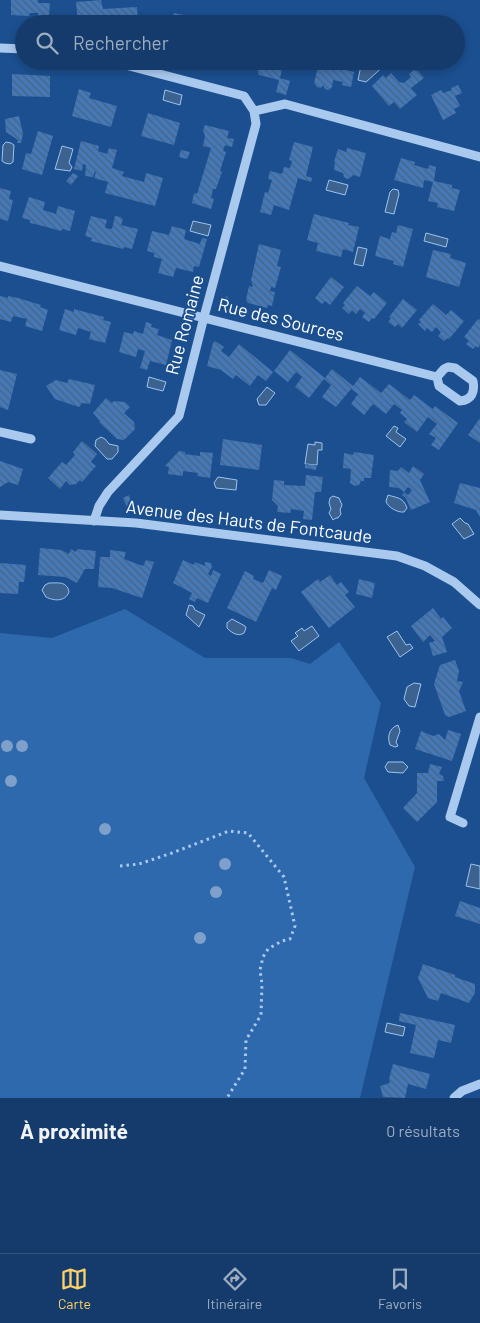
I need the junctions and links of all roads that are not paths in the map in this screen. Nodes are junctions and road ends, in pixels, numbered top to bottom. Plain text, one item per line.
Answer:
1 (0, 48) edge
2 (15, 49) edge
3 (144, 70) edge
4 (254, 111) junction
5 (480, 157) edge
6 (0, 266) edge
7 (204, 317) junction
8 (437, 377) dead end
9 (0, 432) edge
10 (31, 440) dead end
11 (0, 515) edge
12 (94, 521) junction
13 (480, 606) edge
14 (480, 717) edge
15 (463, 823) dead end
16 (480, 1084) edge
17 (454, 1098) edge

1 - 2 street
3 - 4 street
4 - 5 street
4 - 7 street, Rue Romaine
6 - 7 street, Rue des Sources
7 - 8 street, Rue des Sources
7 - 12 street, Rue Romaine
9 - 10 street
11 - 12 street, Avenue des Hauts de Fontcaude
12 - 13 street, Avenue des Hauts de Fontcaude
14 - 15 street
16 - 17 street

